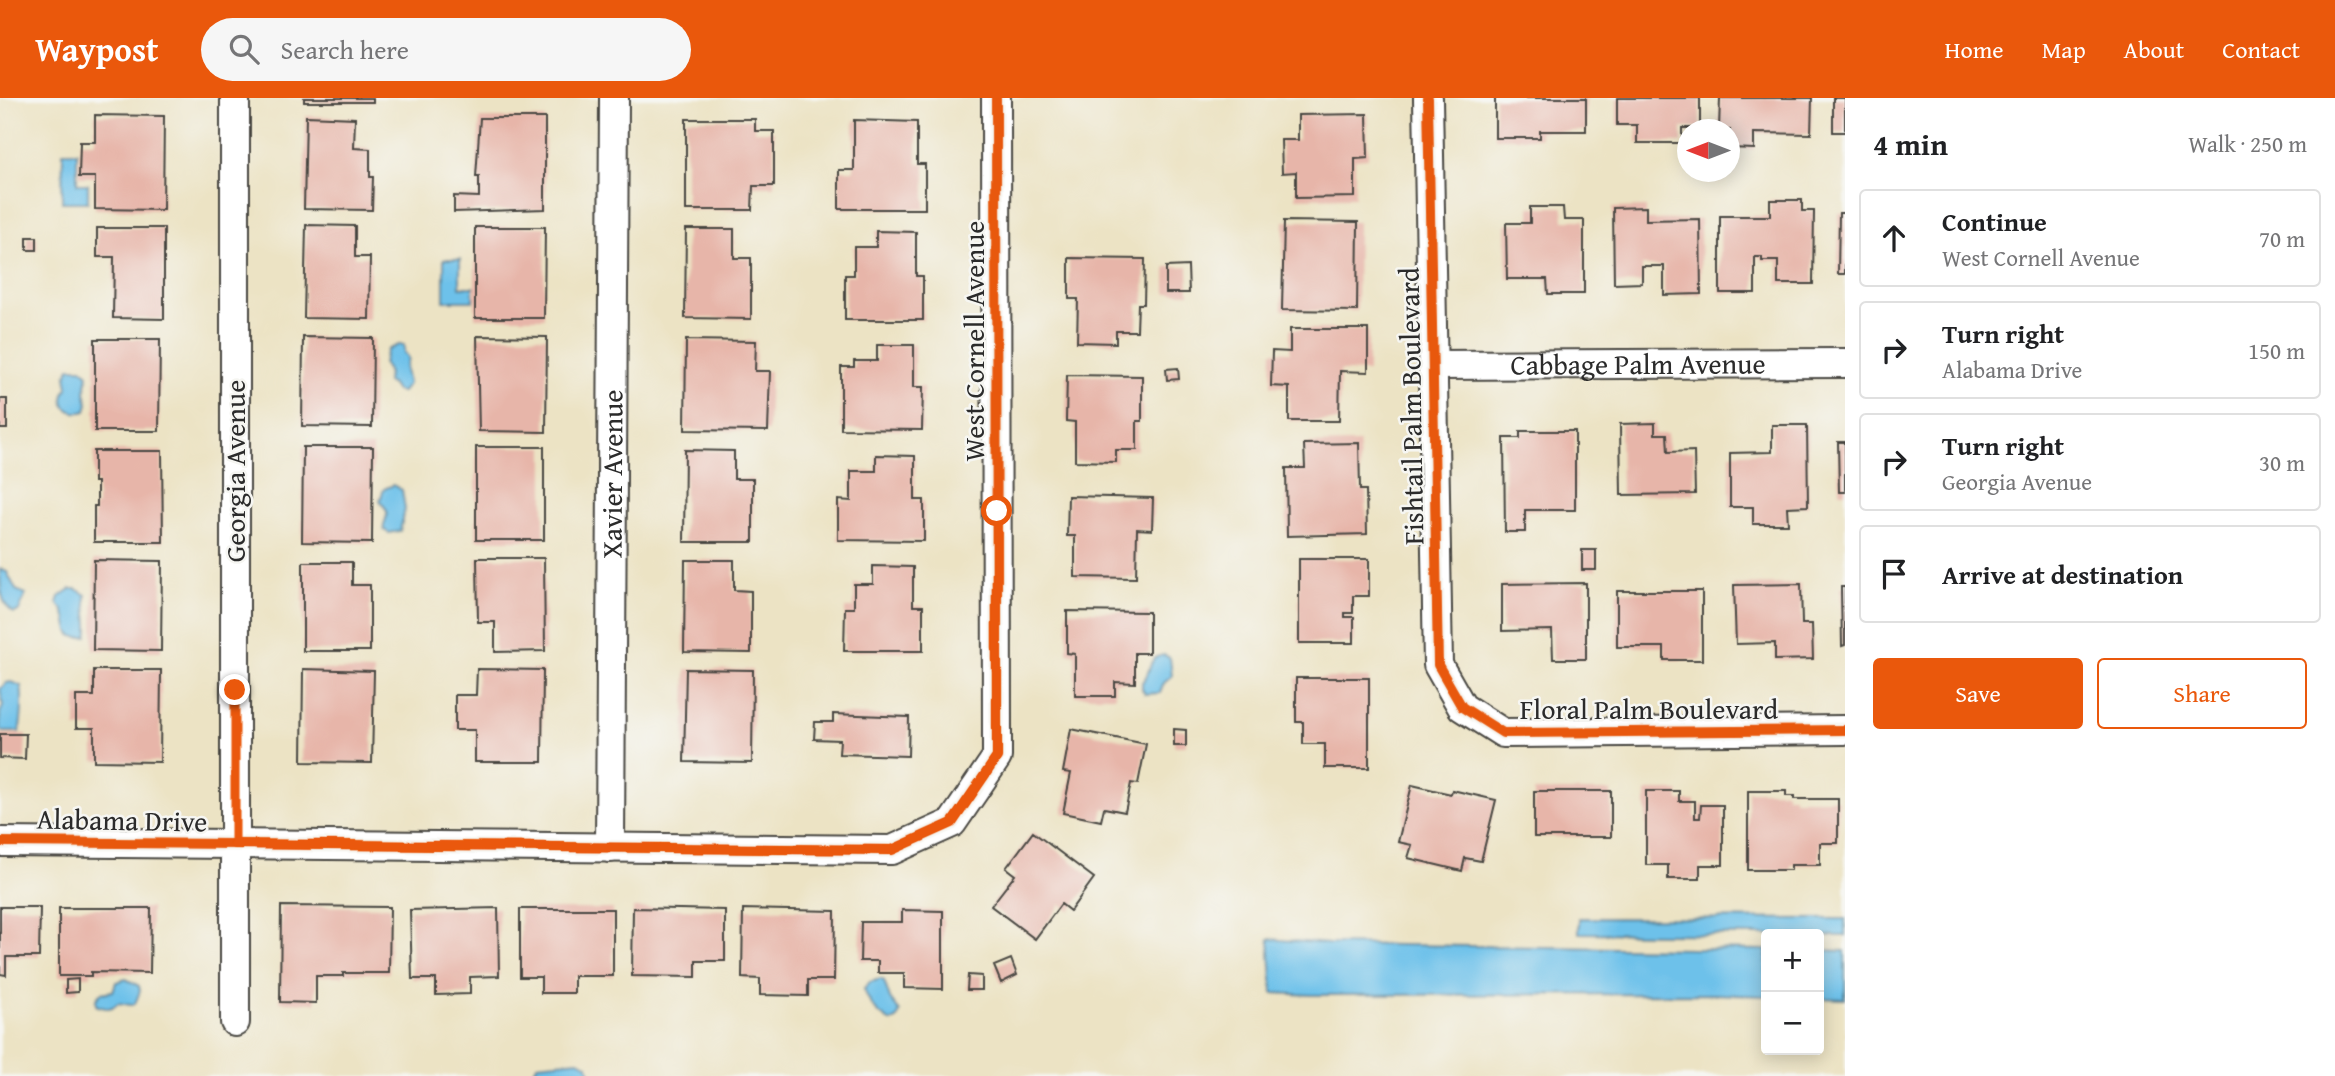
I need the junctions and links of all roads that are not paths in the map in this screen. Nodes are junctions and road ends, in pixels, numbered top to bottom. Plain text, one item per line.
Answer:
1 (235, 98) edge
2 (614, 98) edge
3 (996, 98) edge
4 (1429, 98) edge
5 (1845, 363) edge
6 (1432, 365) junction
7 (1462, 707) joint
8 (1845, 730) edge
9 (952, 823) joint
10 (0, 842) edge
11 (235, 844) junction
12 (610, 848) junction
13 (234, 1022) dead end

1 - 11 street, Georgia Avenue
2 - 12 street, Xavier Avenue
3 - 9 street, West Cornell Avenue
4 - 6 street, Fishtail Palm Boulevard
5 - 6 street, Cabbage Palm Avenue
6 - 7 street, Fishtail Palm Boulevard
7 - 8 street, Floral Palm Boulevard
9 - 12 street, Alabama Drive
10 - 11 street, Alabama Drive
11 - 12 street, Alabama Drive
11 - 13 street, Georgia Avenue

